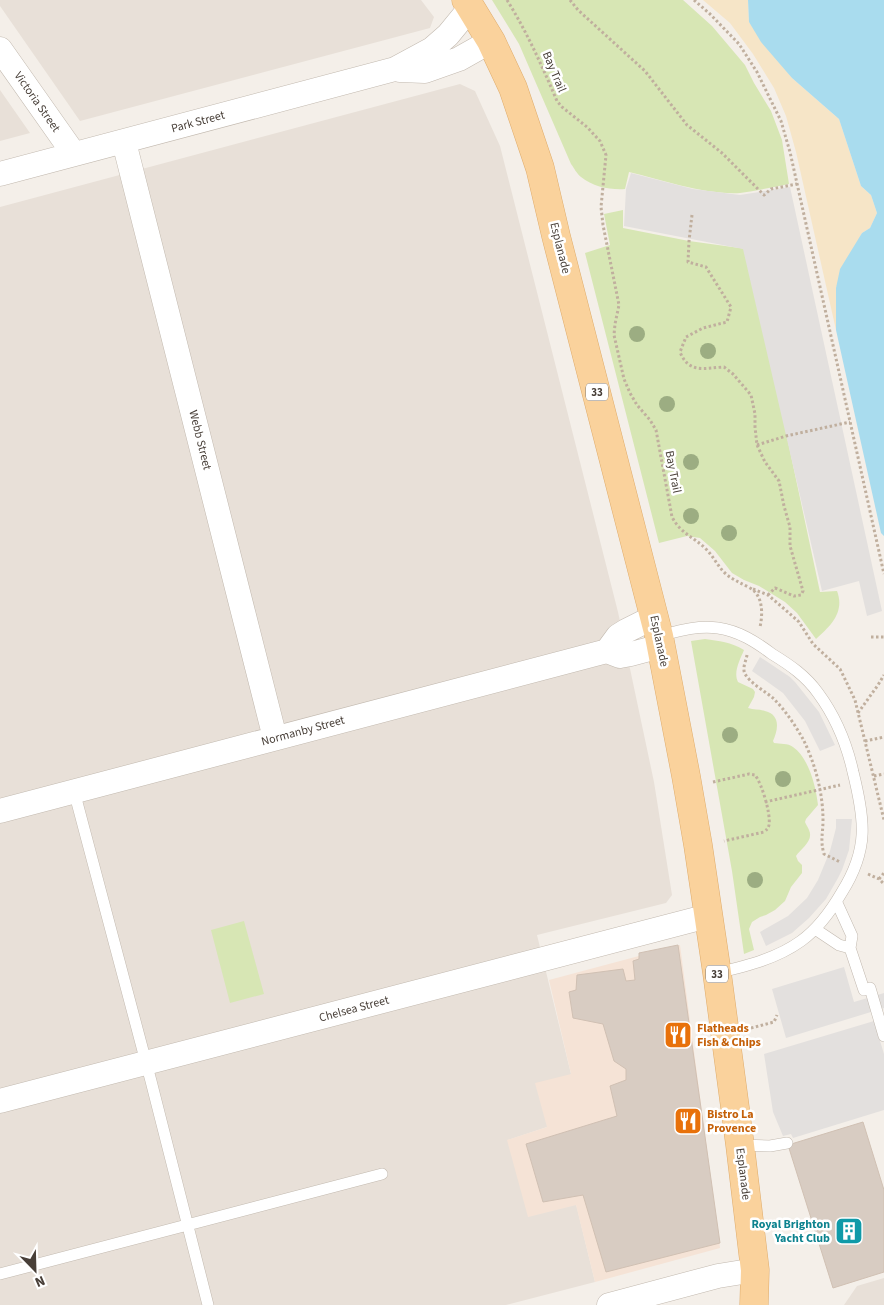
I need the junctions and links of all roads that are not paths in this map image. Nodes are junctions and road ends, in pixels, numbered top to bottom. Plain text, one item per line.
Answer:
1 (468, 4) edge
2 (491, 41) junction
3 (0, 49) edge
4 (395, 69) junction
5 (124, 142) junction
6 (74, 154) junction
7 (0, 174) edge
8 (658, 633) junction
9 (275, 738) junction
10 (74, 791) junction
11 (0, 811) edge
12 (836, 902) junction
13 (708, 916) junction
14 (815, 929) junction
15 (850, 948) junction
16 (717, 973) junction
17 (884, 1036) edge
18 (146, 1063) junction
19 (0, 1101) edge
20 (787, 1143) dead end
21 (740, 1144) junction
22 (382, 1174) dead end
23 (188, 1226) junction
24 (755, 1270) junction
25 (0, 1274) edge
26 (208, 1305) edge
27 (609, 1305) edge
28 (754, 1305) edge

1 - 2 main road, Esplanade / 33
1 - 4 street, Park Street
2 - 4 street, Park Street
2 - 8 main road, Esplanade / 33
3 - 6 street, Victoria Street
4 - 5 street, Park Street
5 - 6 street, Park Street
5 - 9 street, Webb Street
6 - 7 street, Park Street
8 - 9 street, Normanby Street
8 - 12 lane
8 - 13 main road, Esplanade / 33
9 - 10 street, Normanby Street
10 - 11 street, Normanby Street
10 - 18 lane
12 - 14 lane
12 - 15 lane
13 - 16 main road, Esplanade / 33
13 - 18 street, Chelsea Street
14 - 15 lane
14 - 16 lane
15 - 17 lane
16 - 21 main road, Esplanade / 33
18 - 19 street, Chelsea Street
18 - 23 lane
20 - 21 lane
21 - 24 main road, Esplanade / 33
22 - 23 lane
23 - 25 lane
23 - 26 lane
24 - 27 street
24 - 28 main road, Esplanade / 33

